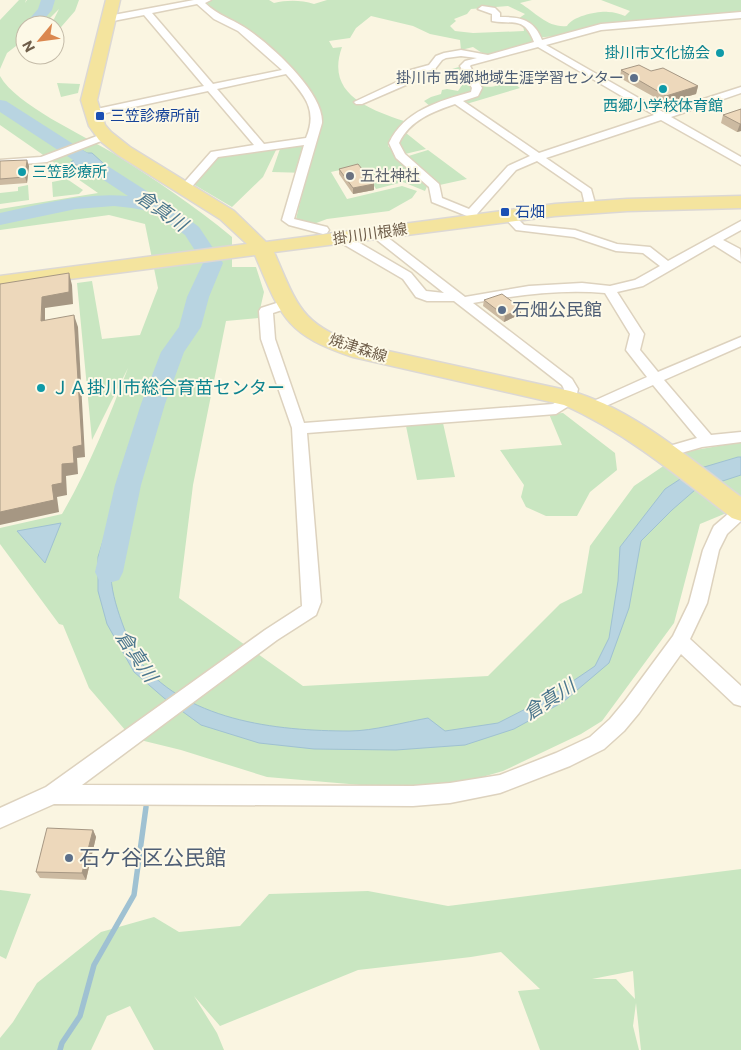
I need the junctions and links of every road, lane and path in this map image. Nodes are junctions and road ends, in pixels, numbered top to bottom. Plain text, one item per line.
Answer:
1 (203, 1) edge
2 (111, 9) edge
3 (482, 9) dead end
4 (146, 12) junction
5 (741, 15) edge
6 (539, 44) junction
7 (491, 57) junction
8 (289, 71) junction
9 (211, 88) junction
10 (741, 90) edge
11 (456, 100) junction
12 (359, 102) dead end
13 (92, 113) junction
14 (661, 116) junction
15 (99, 138) junction
16 (309, 141) junction
17 (261, 147) junction
18 (539, 157) junction
19 (741, 162) edge
20 (0, 163) edge
21 (185, 188) junction
22 (741, 202) edge
23 (590, 207) junction
24 (509, 216) junction
25 (473, 217) junction
26 (741, 225) edge
27 (323, 230) dead end
28 (374, 233) junction
29 (342, 238) junction
30 (713, 240) junction
31 (262, 248) junction
32 (406, 258) junction
33 (741, 258) edge
34 (388, 266) junction
35 (667, 266) junction
36 (0, 282) edge
37 (610, 290) junction
38 (459, 300) junction
39 (286, 304) junction
40 (741, 341) edge
41 (656, 380) junction
42 (570, 399) junction
43 (592, 407) junction
44 (299, 428) junction
45 (741, 437) edge
46 (707, 440) junction
47 (666, 455) junction
48 (736, 508) edge
49 (680, 641) junction
50 (741, 698) edge
51 (53, 794) junction
52 (0, 818) edge

1 - 4 street
1 - 8 street
2 - 4 street
2 - 13 main road, 焼津森線
3 - 6 street
4 - 9 street
5 - 6 street
6 - 7 street
6 - 14 street
7 - 11 street
7 - 12 street
8 - 9 street
8 - 16 street
9 - 13 street
9 - 17 street
10 - 14 street
11 - 18 street
11 - 25 street
13 - 15 main road, 焼津森線
14 - 18 street
14 - 19 street
15 - 20 street
15 - 21 main road, 焼津森線
16 - 17 street
16 - 27 street
17 - 21 street
18 - 23 street
18 - 25 street
21 - 31 main road, 焼津森線
22 - 23 main road, 掛川川根線
23 - 24 main road, 掛川川根線
24 - 25 main road, 掛川川根線
24 - 35 street
25 - 28 main road, 掛川川根線
26 - 30 street
28 - 29 main road, 掛川川根線
28 - 32 street
29 - 31 main road, 掛川川根線
29 - 34 street
30 - 33 street
30 - 35 street
31 - 36 main road, 掛川川根線
31 - 39 main road, 焼津森線
32 - 34 street
32 - 38 street
34 - 38 street
35 - 37 street
37 - 38 street
37 - 41 street
38 - 42 street
39 - 42 main road, 焼津森線
39 - 44 street
40 - 41 street
41 - 43 street
41 - 46 street
42 - 43 main road, 焼津森線
42 - 44 street
43 - 47 main road, 焼津森線
44 - 51 street
45 - 46 street
46 - 47 street
47 - 48 main road, 焼津森線
48 - 49 street
49 - 50 street
49 - 51 street
51 - 52 street

